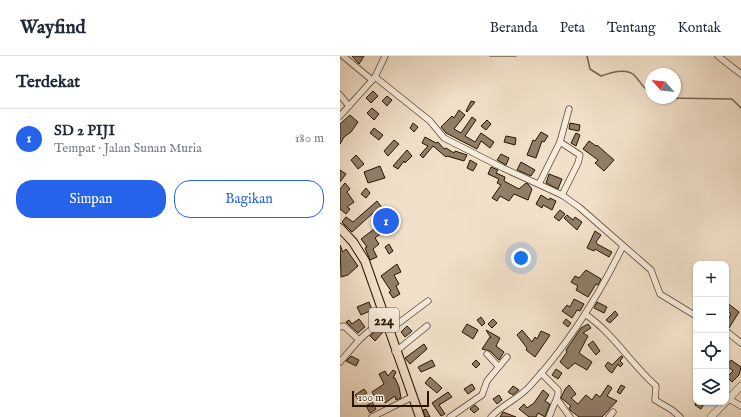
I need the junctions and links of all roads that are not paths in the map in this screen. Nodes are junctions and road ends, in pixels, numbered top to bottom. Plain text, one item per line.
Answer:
1 (343, 56) edge
2 (378, 56) edge
3 (718, 56) edge
4 (385, 59) edge
5 (741, 74) edge
6 (373, 79) junction
7 (340, 95) edge
8 (349, 106) junction
9 (569, 109) dead end
10 (340, 116) edge
11 (560, 142) junction
12 (540, 184) junction
13 (562, 195) junction
14 (340, 228) edge
15 (623, 246) junction
16 (428, 300) dead end
17 (585, 314) junction
18 (693, 314) edge
19 (384, 318) junction
20 (428, 326) dead end
21 (340, 327) edge
22 (388, 331) junction
23 (728, 333) edge
24 (359, 340) junction
25 (741, 343) edge
26 (395, 352) junction
27 (487, 354) dead end
28 (507, 357) dead end
29 (340, 362) edge
30 (498, 366) junction
31 (541, 373) junction
32 (741, 386) edge
33 (412, 398) junction
34 (557, 398) junction
35 (729, 399) joint
36 (723, 405) edge
37 (741, 406) edge
38 (372, 417) edge
39 (420, 417) edge
40 (450, 417) edge
41 (491, 417) edge
42 (549, 417) edge
43 (570, 417) edge
44 (680, 417) edge
45 (711, 417) edge

1 - 6 street
2 - 4 street
3 - 5 street
4 - 6 street
6 - 8 street
6 - 12 street
7 - 8 street
8 - 10 street
9 - 11 street
11 - 12 street
11 - 13 street
12 - 13 street
13 - 15 street
14 - 19 main road, 224
15 - 17 street
15 - 18 street
16 - 22 street
17 - 31 street
17 - 44 street
19 - 22 main road, 224
19 - 24 street
20 - 26 street
21 - 24 street
22 - 26 main road, 224
23 - 25 street
24 - 29 street
26 - 33 main road, 224
27 - 30 street
28 - 30 street
30 - 40 street
31 - 34 street
31 - 41 street
32 - 35 street
33 - 38 street
33 - 39 main road, 224
34 - 42 street
34 - 43 street
35 - 37 street
36 - 45 street

